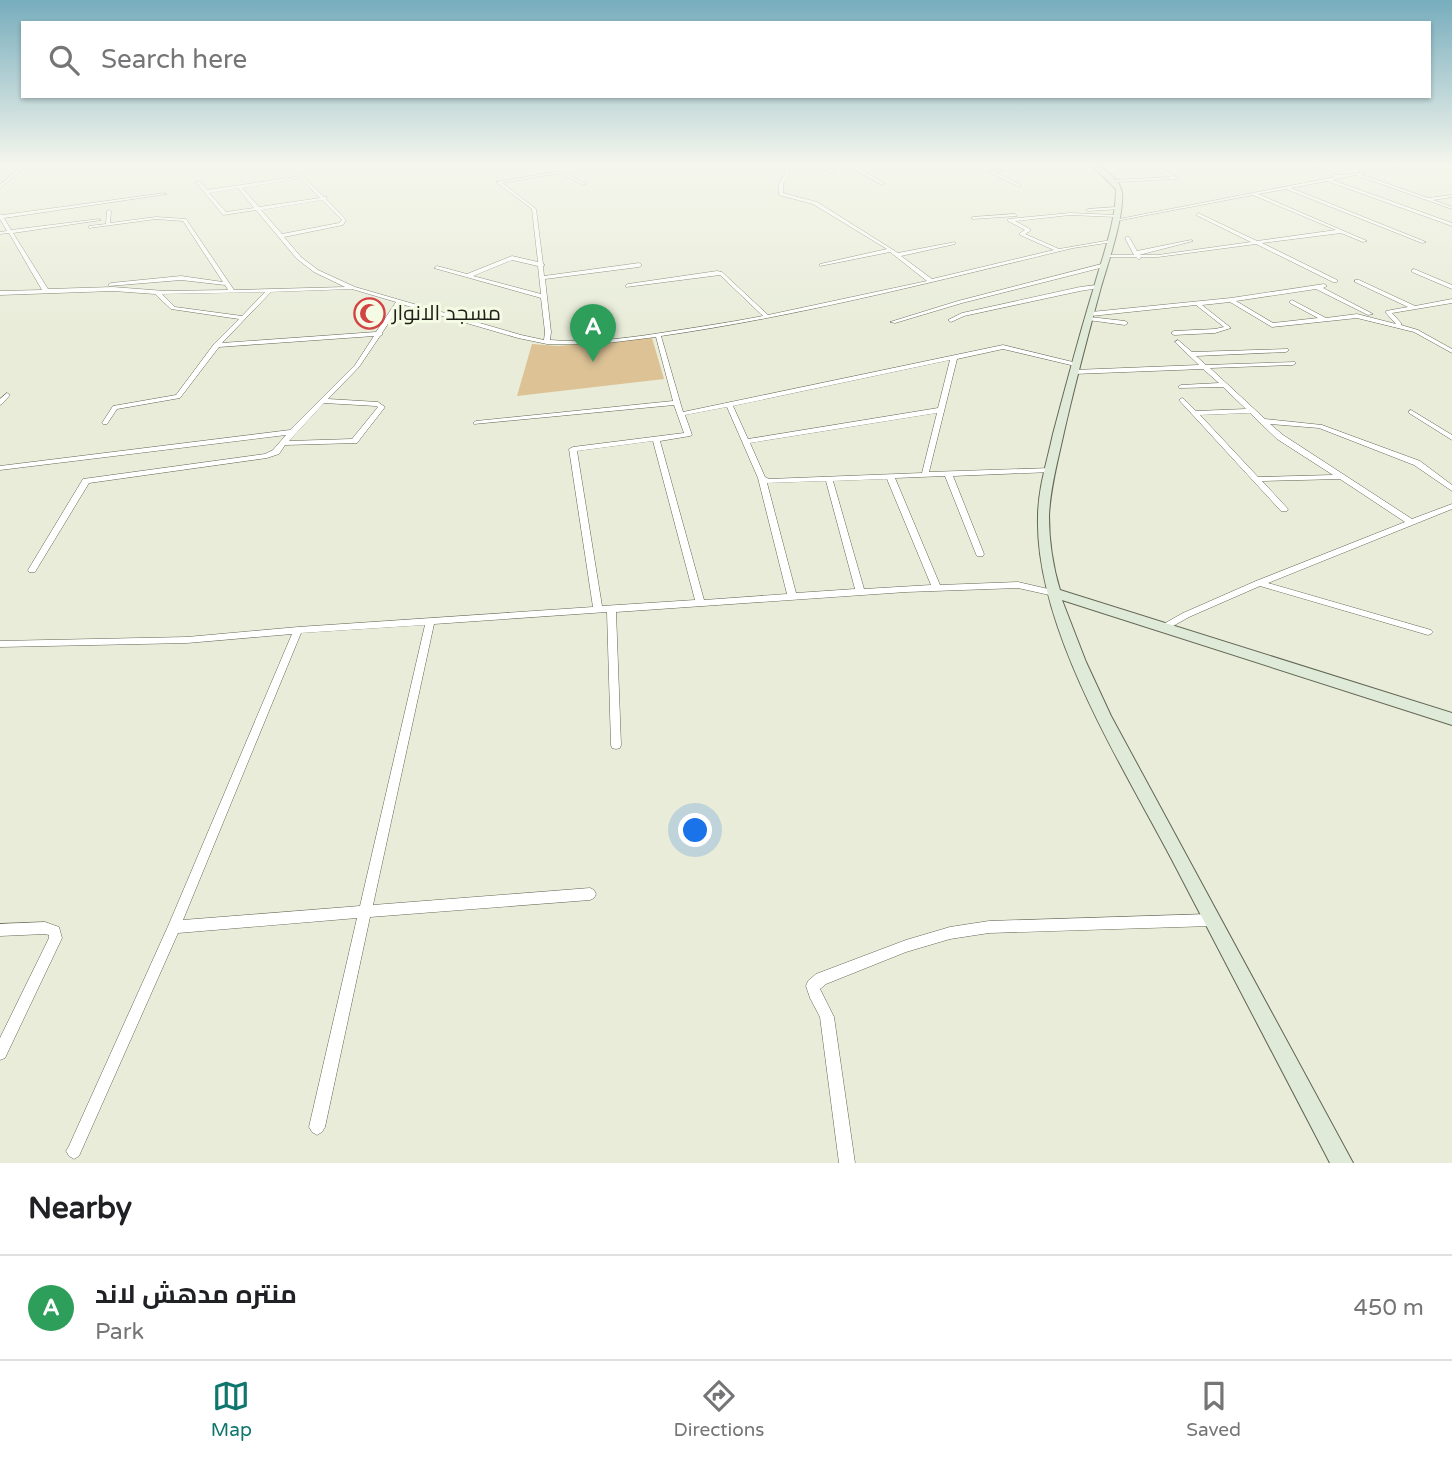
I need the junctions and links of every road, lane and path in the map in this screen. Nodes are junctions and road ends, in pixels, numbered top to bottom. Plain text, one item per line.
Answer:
1 (2, 220) edge
2 (129, 220) edge
3 (184, 220) edge
4 (267, 220) edge
5 (343, 220) edge
6 (536, 220) edge
7 (843, 220) edge
8 (1010, 220) edge
9 (1115, 220) edge
10 (1211, 220) edge
11 (1316, 220) edge
12 (1369, 220) edge
13 (108, 222) junction
14 (91, 227) dead end
15 (9, 232) junction
16 (1342, 232) junction
17 (0, 233) edge
18 (281, 236) junction
19 (1126, 239) dead end
20 (1365, 241) dead end
21 (1111, 242) junction
22 (1191, 242) dead end
23 (1424, 242) dead end
24 (953, 243) dead end
25 (1259, 243) junction
26 (891, 250) junction
27 (1058, 250) junction
28 (897, 254) junction
29 (1137, 255) junction
30 (1104, 261) junction
31 (822, 264) dead end
32 (542, 265) junction
33 (639, 265) dead end
34 (437, 268) dead end
35 (1414, 271) dead end
36 (468, 276) junction
37 (543, 278) junction
38 (931, 281) junction
39 (1335, 281) dead end
40 (1357, 281) dead end
41 (228, 284) junction
42 (101, 286) dead end
43 (628, 286) dead end
44 (1097, 287) junction
45 (1452, 287) edge
46 (353, 288) junction
47 (46, 290) junction
48 (270, 290) junction
49 (232, 291) junction
50 (156, 292) junction
51 (0, 293) edge
52 (545, 297) junction
53 (1231, 300) junction
54 (1452, 301) edge
55 (399, 302) junction
56 (1292, 302) dead end
57 (1197, 303) junction
58 (1413, 307) junction
59 (1388, 312) junction
60 (1370, 314) junction
61 (1357, 316) junction
62 (767, 317) junction
63 (1090, 317) junction
64 (242, 318) junction
65 (951, 320) dead end
66 (1325, 320) junction
67 (893, 322) dead end
68 (1125, 323) dead end
69 (1403, 327) junction
70 (1174, 333) dead end
71 (380, 334) junction
72 (658, 335) junction
73 (547, 342) junction
74 (1178, 342) dead end
75 (216, 345) junction
76 (1286, 350) dead end
77 (1452, 351) edge
78 (1191, 354) junction
79 (954, 358) junction
80 (1293, 363) dead end
81 (1206, 367) junction
82 (1074, 368) junction
83 (1225, 385) junction
84 (1181, 387) dead end
85 (7, 395) dead end
86 (1182, 400) dead end
87 (323, 401) junction
88 (0, 403) edge
89 (677, 403) junction
90 (729, 405) junction
91 (941, 410) junction
92 (1252, 411) junction
93 (1411, 412) dead end
94 (1194, 413) junction
95 (681, 414) junction
96 (1262, 421) junction
97 (476, 423) dead end
98 (105, 424) dead end
99 (292, 432) junction
100 (1452, 438) edge
101 (656, 439) junction
102 (747, 442) junction
103 (284, 443) junction
104 (0, 468) edge
105 (1051, 470) junction
106 (948, 474) junction
107 (925, 475) junction
108 (890, 476) junction
109 (1340, 477) junction
110 (762, 478) junction
111 (829, 479) junction
112 (1255, 479) junction
113 (1452, 489) edge
114 (1452, 506) edge
115 (1283, 509) dead end
116 (1412, 522) junction
117 (980, 554) dead end
118 (32, 570) dead end
119 (1259, 583) junction
120 (937, 588) junction
121 (860, 592) junction
122 (1054, 593) junction
123 (793, 596) junction
124 (699, 602) junction
125 (611, 609) junction
126 (598, 610) junction
127 (430, 621) junction
128 (1163, 628) junction
129 (298, 629) junction
130 (1428, 632) dead end
131 (0, 644) edge
132 (1452, 719) edge
133 (616, 746) dead end
134 (590, 894) dead end
135 (366, 910) junction
136 (1212, 920) junction
137 (174, 926) junction
138 (0, 930) edge
139 (5, 1034) edge
140 (0, 1053) edge
141 (317, 1127) dead end
142 (74, 1151) dead end
143 (847, 1163) edge
144 (1342, 1163) edge

1 - 15 street
2 - 13 street
3 - 41 street
4 - 18 street
5 - 18 street
6 - 32 street
7 - 26 street
8 - 27 street
9 - 21 main road
10 - 25 street
11 - 16 street
12 - 23 street
13 - 14 street
13 - 15 street
15 - 17 street
15 - 47 street
16 - 20 street
16 - 25 street
18 - 46 street
19 - 29 street
21 - 27 street
21 - 30 main road
22 - 29 street
24 - 28 street
25 - 29 street
25 - 39 street
26 - 28 street
26 - 31 street
27 - 38 street
28 - 38 street
29 - 30 street
30 - 44 main road
30 - 67 street
32 - 36 street
32 - 37 street
33 - 37 street
34 - 36 street
35 - 45 street
36 - 52 street
37 - 52 street
38 - 62 street
40 - 58 street
41 - 42 street
41 - 49 street
43 - 62 street
44 - 63 main road
44 - 65 street
46 - 48 street
46 - 55 street
47 - 50 street
47 - 51 street
48 - 49 street
48 - 64 street
49 - 50 street
50 - 64 street
52 - 73 street
53 - 57 street
53 - 60 street
53 - 66 street
54 - 58 street
55 - 71 street
55 - 73 street
56 - 66 street
57 - 63 street
57 - 70 street
58 - 59 street
59 - 60 street
59 - 69 street
60 - 61 street
61 - 66 street
61 - 69 street
62 - 72 street
63 - 68 street
63 - 82 main road
64 - 75 street
69 - 77 street
71 - 75 street
71 - 87 street
72 - 73 street
72 - 89 street
74 - 78 street
75 - 98 street
76 - 78 street
78 - 81 street
79 - 82 street
79 - 90 street
79 - 91 street
80 - 81 street
81 - 82 street
81 - 83 street
82 - 105 main road
83 - 84 street
83 - 92 street
85 - 88 street
86 - 94 street
87 - 99 street
87 - 103 street
89 - 95 street
89 - 97 street
90 - 95 street
90 - 102 street
91 - 102 street
91 - 107 street
92 - 94 street
92 - 96 street
93 - 100 street
94 - 112 street
95 - 101 street
96 - 109 street
96 - 113 street
99 - 103 street
99 - 104 street
101 - 124 street
101 - 126 street
102 - 110 street
103 - 118 street
105 - 106 street
105 - 122 main road
106 - 107 street
106 - 117 street
107 - 108 street
108 - 111 street
108 - 120 street
109 - 112 street
109 - 116 street
110 - 111 street
110 - 123 street
111 - 121 street
112 - 115 street
114 - 116 street
116 - 119 street
119 - 128 street
119 - 130 street
120 - 121 street
120 - 122 street
121 - 123 street
122 - 128 main road
122 - 136 main road
123 - 124 street
124 - 125 street
125 - 126 street
125 - 133 street
126 - 127 street
127 - 129 street
127 - 135 street
128 - 132 main road
129 - 131 street
129 - 137 street
134 - 135 street
135 - 137 street
135 - 141 street
136 - 143 street
136 - 144 main road
137 - 142 street
138 - 139 street
139 - 140 street

